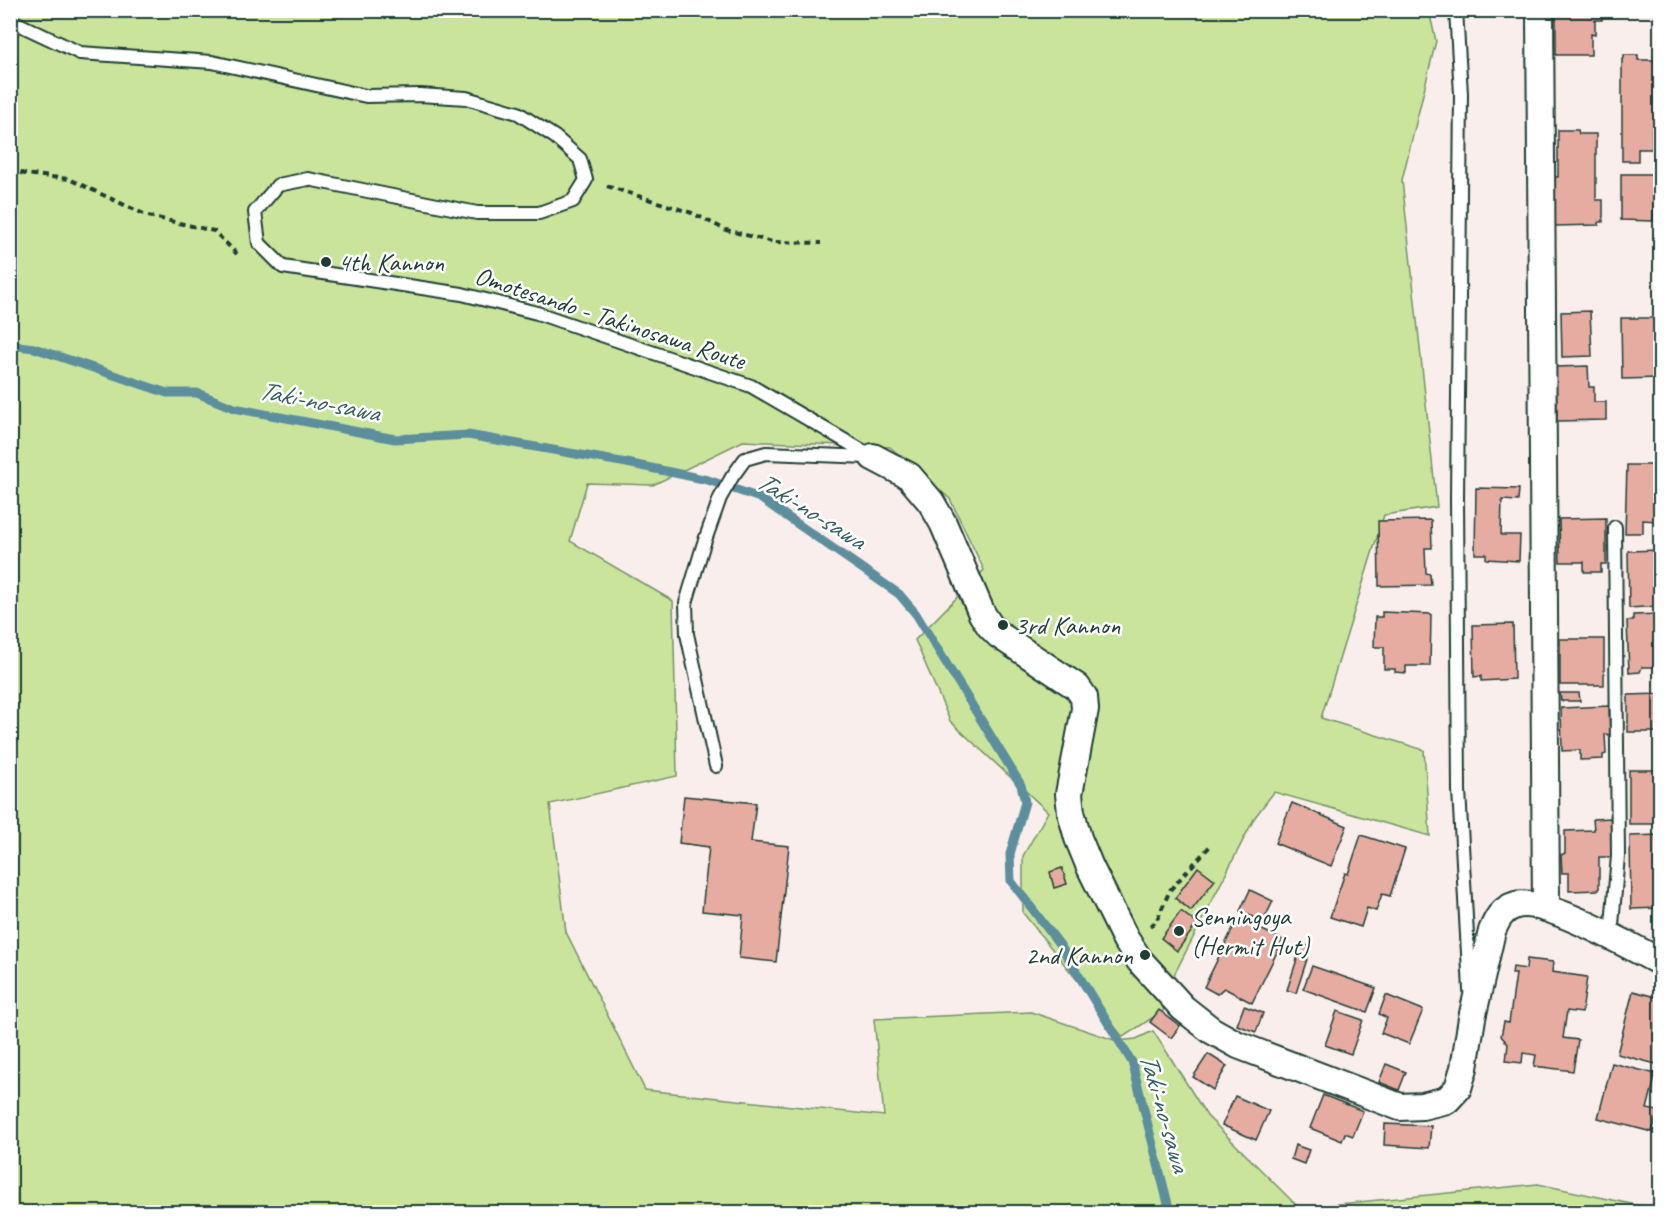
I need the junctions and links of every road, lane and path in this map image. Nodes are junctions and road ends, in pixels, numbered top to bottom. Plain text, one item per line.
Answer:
1 (1456, 10) edge
2 (1540, 10) edge
3 (10, 20) edge
4 (10, 170) edge
5 (586, 180) junction
6 (821, 243) dead end
7 (270, 255) junction
8 (873, 457) junction
9 (1615, 527) dead end
10 (716, 766) dead end
11 (1210, 846) dead end
12 (1546, 908) junction
13 (1611, 936) junction
14 (1126, 940) junction
15 (1660, 962) edge
16 (1472, 1018) junction

1 - 16 lane
2 - 12 street
3 - 5 lane
4 - 7 path
5 - 6 path
5 - 7 lane
7 - 8 lane, Omotesando - Takinosawa Route
8 - 10 lane
8 - 14 street
9 - 13 lane
11 - 14 path
12 - 13 street
12 - 16 street
13 - 15 street
14 - 16 street

